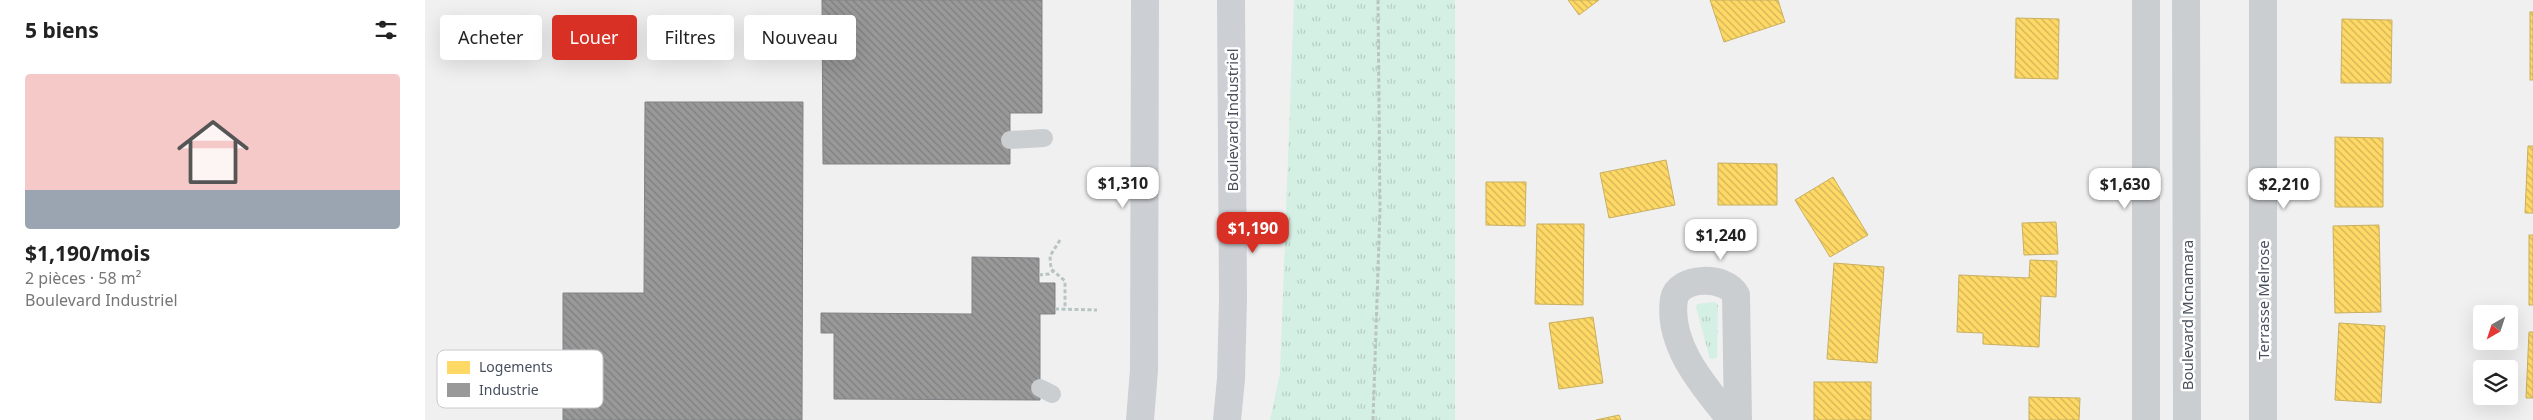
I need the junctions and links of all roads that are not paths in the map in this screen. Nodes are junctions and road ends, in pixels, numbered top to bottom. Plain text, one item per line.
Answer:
1 (1145, 0) edge
2 (1231, 0) edge
3 (2146, 0) edge
4 (2186, 0) edge
5 (2263, 0) edge
6 (1043, 138) dead end
7 (1010, 140) dead end
8 (1140, 420) edge
9 (1227, 420) edge
10 (1731, 420) edge
11 (1739, 420) edge
12 (2146, 420) edge
13 (2187, 420) edge
14 (2263, 420) edge

1 - 8 street
2 - 9 street, Boulevard Industriel
3 - 12 street
4 - 13 street, Boulevard Mcnamara
5 - 14 street, Terrasse Melrose
6 - 7 lane
10 - 11 street

